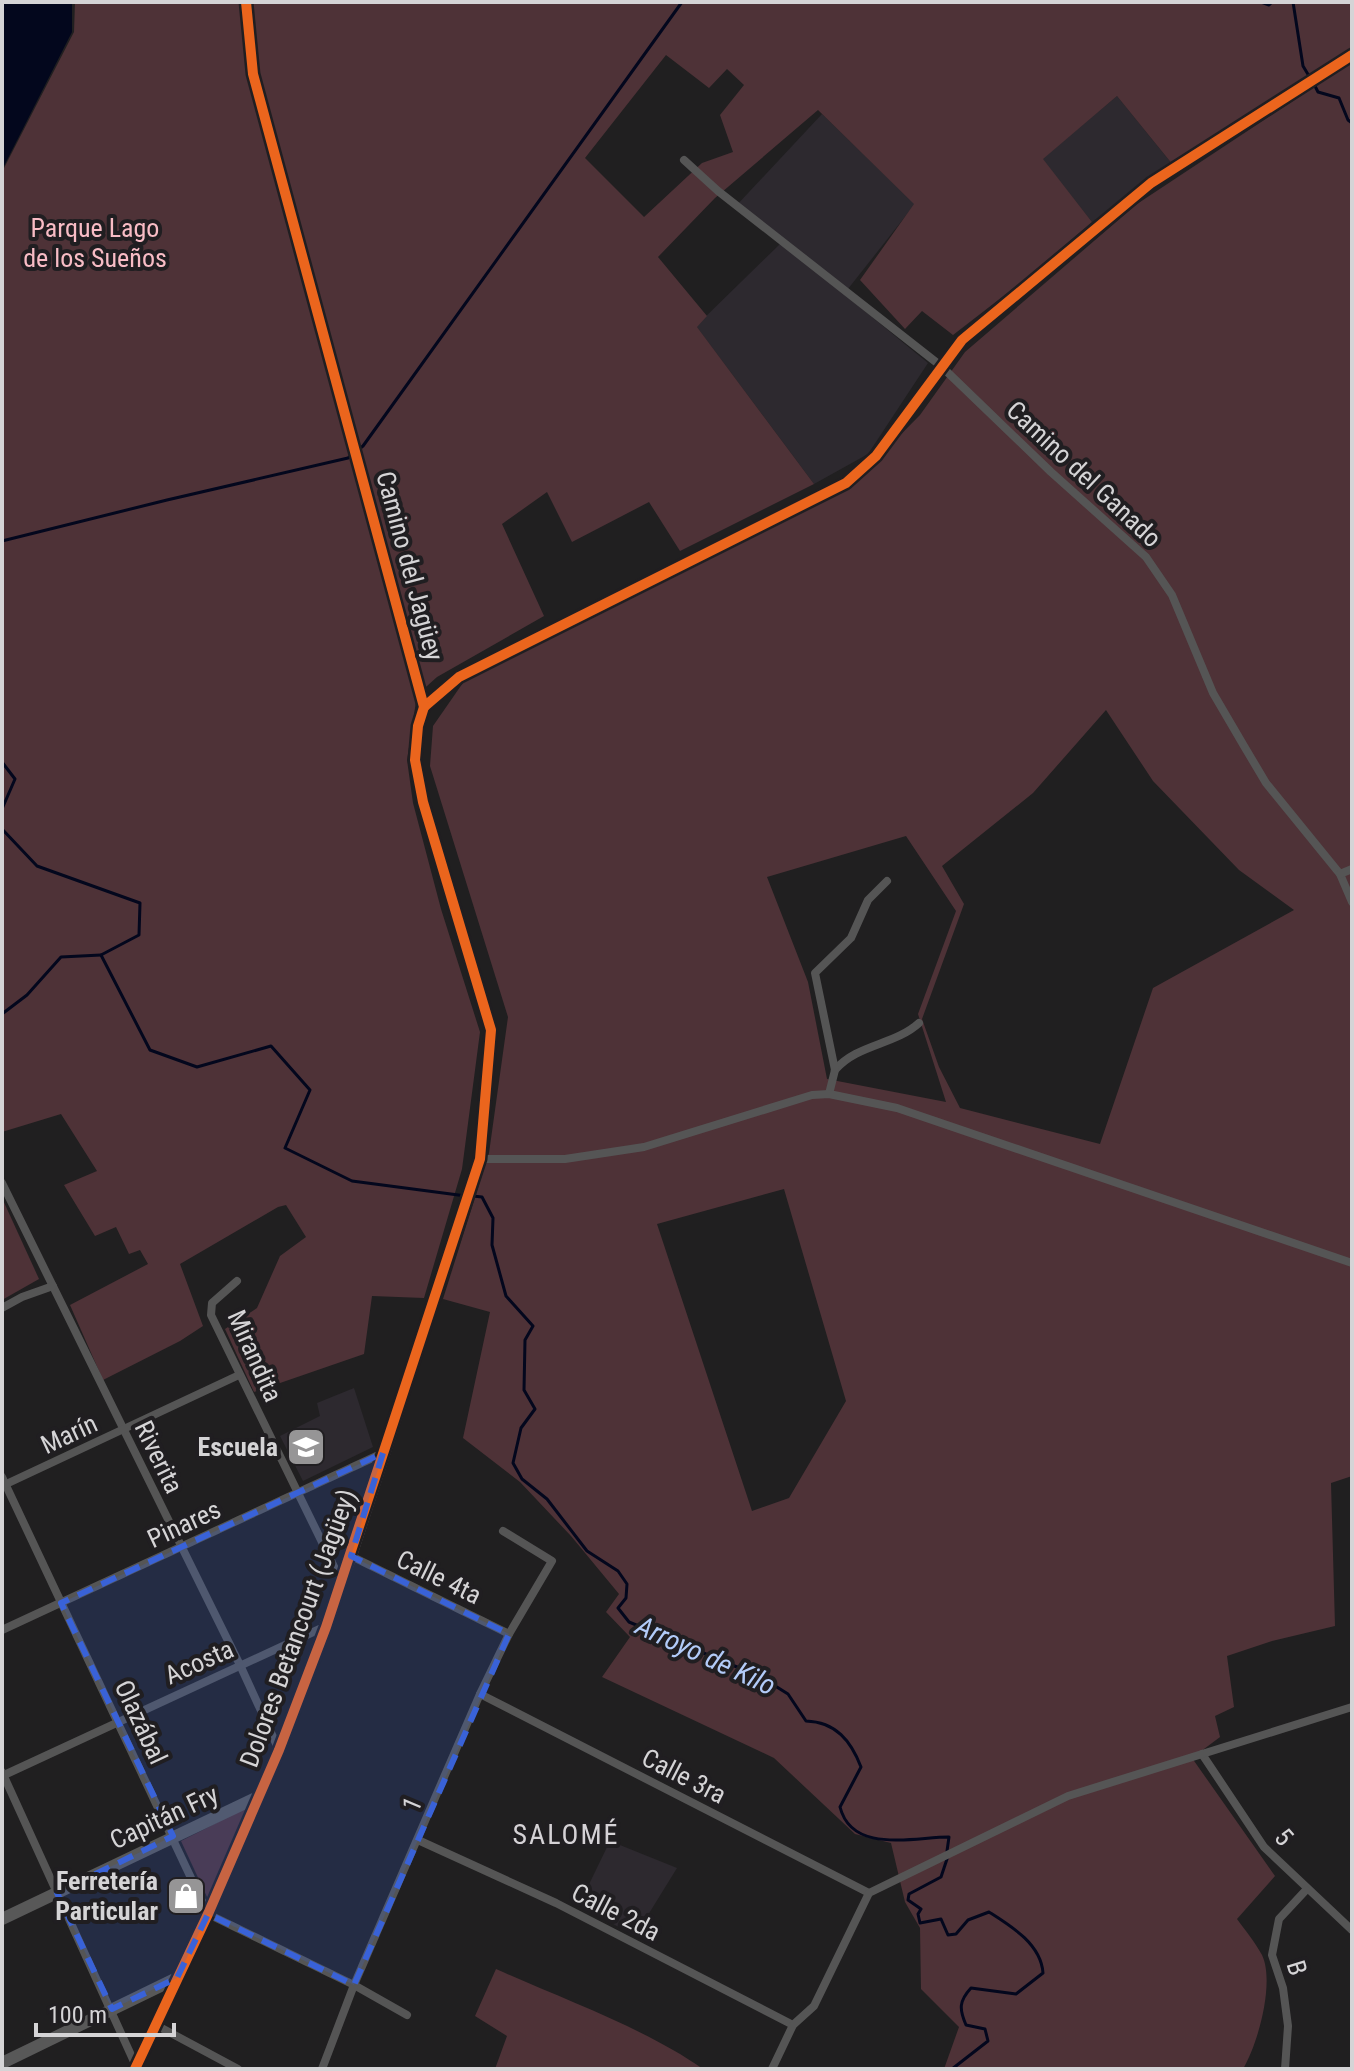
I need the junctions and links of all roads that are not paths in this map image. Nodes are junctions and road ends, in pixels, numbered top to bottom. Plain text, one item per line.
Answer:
1 (246, 2) edge
2 (1352, 55) edge
3 (684, 160) dead end
4 (941, 366) junction
5 (424, 707) junction
6 (1352, 869) edge
7 (1340, 874) junction
8 (887, 881) dead end
9 (1352, 902) edge
10 (919, 1023) dead end
11 (835, 1070) junction
12 (829, 1094) junction
13 (480, 1159) junction
14 (2, 1183) edge
15 (470, 1189) joint
16 (1352, 1263) edge
17 (237, 1281) dead end
18 (53, 1286) junction
19 (2, 1308) edge
20 (239, 1375) junction
21 (124, 1431) junction
22 (383, 1453) junction
23 (3, 1483) edge
24 (297, 1492) junction
25 (503, 1531) dead end
26 (182, 1547) junction
27 (351, 1556) junction
28 (342, 1584) junction
29 (61, 1603) junction
30 (326, 1627) junction
31 (2, 1630) edge
32 (509, 1634) junction
33 (240, 1665) junction
34 (480, 1694) junction
35 (1352, 1707) edge
36 (119, 1720) junction
37 (279, 1750) junction
38 (1202, 1754) junction
39 (3, 1774) edge
40 (258, 1797) junction
41 (173, 1836) junction
42 (418, 1840) junction
43 (1306, 1890) junction
44 (57, 1893) junction
45 (869, 1893) junction
46 (208, 1914) junction
47 (2, 1919) edge
48 (1352, 1930) edge
49 (177, 1978) junction
50 (354, 1985) junction
51 (112, 2009) junction
52 (407, 2015) dead end
53 (154, 2024) junction
54 (793, 2025) junction
55 (2, 2063) edge
56 (135, 2067) edge
57 (238, 2069) edge
58 (322, 2069) edge
59 (772, 2069) edge
60 (1285, 2069) edge

1 - 5 street, Camino del Jagüey
2 - 4 street
3 - 4 street, Camino del Ganado
4 - 5 street
4 - 7 street, Camino del Ganado
5 - 13 street, Camino del Jagüey
6 - 7 street
7 - 9 street, Camino del Ganado
8 - 11 street
10 - 11 street
11 - 12 street
12 - 13 street
12 - 16 street
13 - 15 street, Camino del Jagüey
14 - 18 street, Riverita
15 - 22 street, Dolores Betancourt (Jagüey)
17 - 20 street, Mirandita
18 - 19 street
18 - 21 street, Riverita
20 - 21 street, Marín
20 - 24 street, Mirandita
21 - 23 street, Marín
21 - 26 street, Riverita
22 - 24 street, Pinares
22 - 27 street, Dolores Betancourt (Jagüey)
23 - 29 street, Olazábal
24 - 26 street, Pinares
24 - 28 street, Mirandita
25 - 32 street, 1
26 - 29 street, Pinares
26 - 33 street, Riverita
27 - 28 street, Dolores Betancourt (Jagüey)
27 - 32 street, Calle 4ta
28 - 30 street, Dolores Betancourt (Jagüey)
29 - 31 street, Pinares
29 - 36 street, Olazábal
30 - 33 street, Acosta
30 - 37 street, Dolores Betancourt (Jagüey)
32 - 34 street, 1
33 - 36 street, Acosta
33 - 37 street, Riverita
34 - 42 street, 1
34 - 45 street, Calle 3ra
35 - 38 street
36 - 39 street, Acosta
36 - 41 street, Olazábal
37 - 40 street, Dolores Betancourt (Jagüey)
38 - 43 street, 5
38 - 45 street
39 - 44 street
40 - 41 street, Capitán Fry
40 - 46 street, Dolores Betancourt (Jagüey)
41 - 44 street, Capitán Fry
41 - 46 street, Olazábal
42 - 50 street, 1
42 - 54 street, Calle 2da
43 - 48 street, 5
43 - 60 street, B
44 - 47 street, Capitán Fry
44 - 51 street
45 - 54 street
46 - 49 street, Dolores Betancourt (Jagüey)
46 - 50 street
49 - 51 street
49 - 53 street, Dolores Betancourt (Jagüey)
50 - 52 street
50 - 58 street, 1
51 - 55 street
51 - 56 street
53 - 56 street, Dolores Betancourt (Jagüey)
53 - 57 street
54 - 59 street

